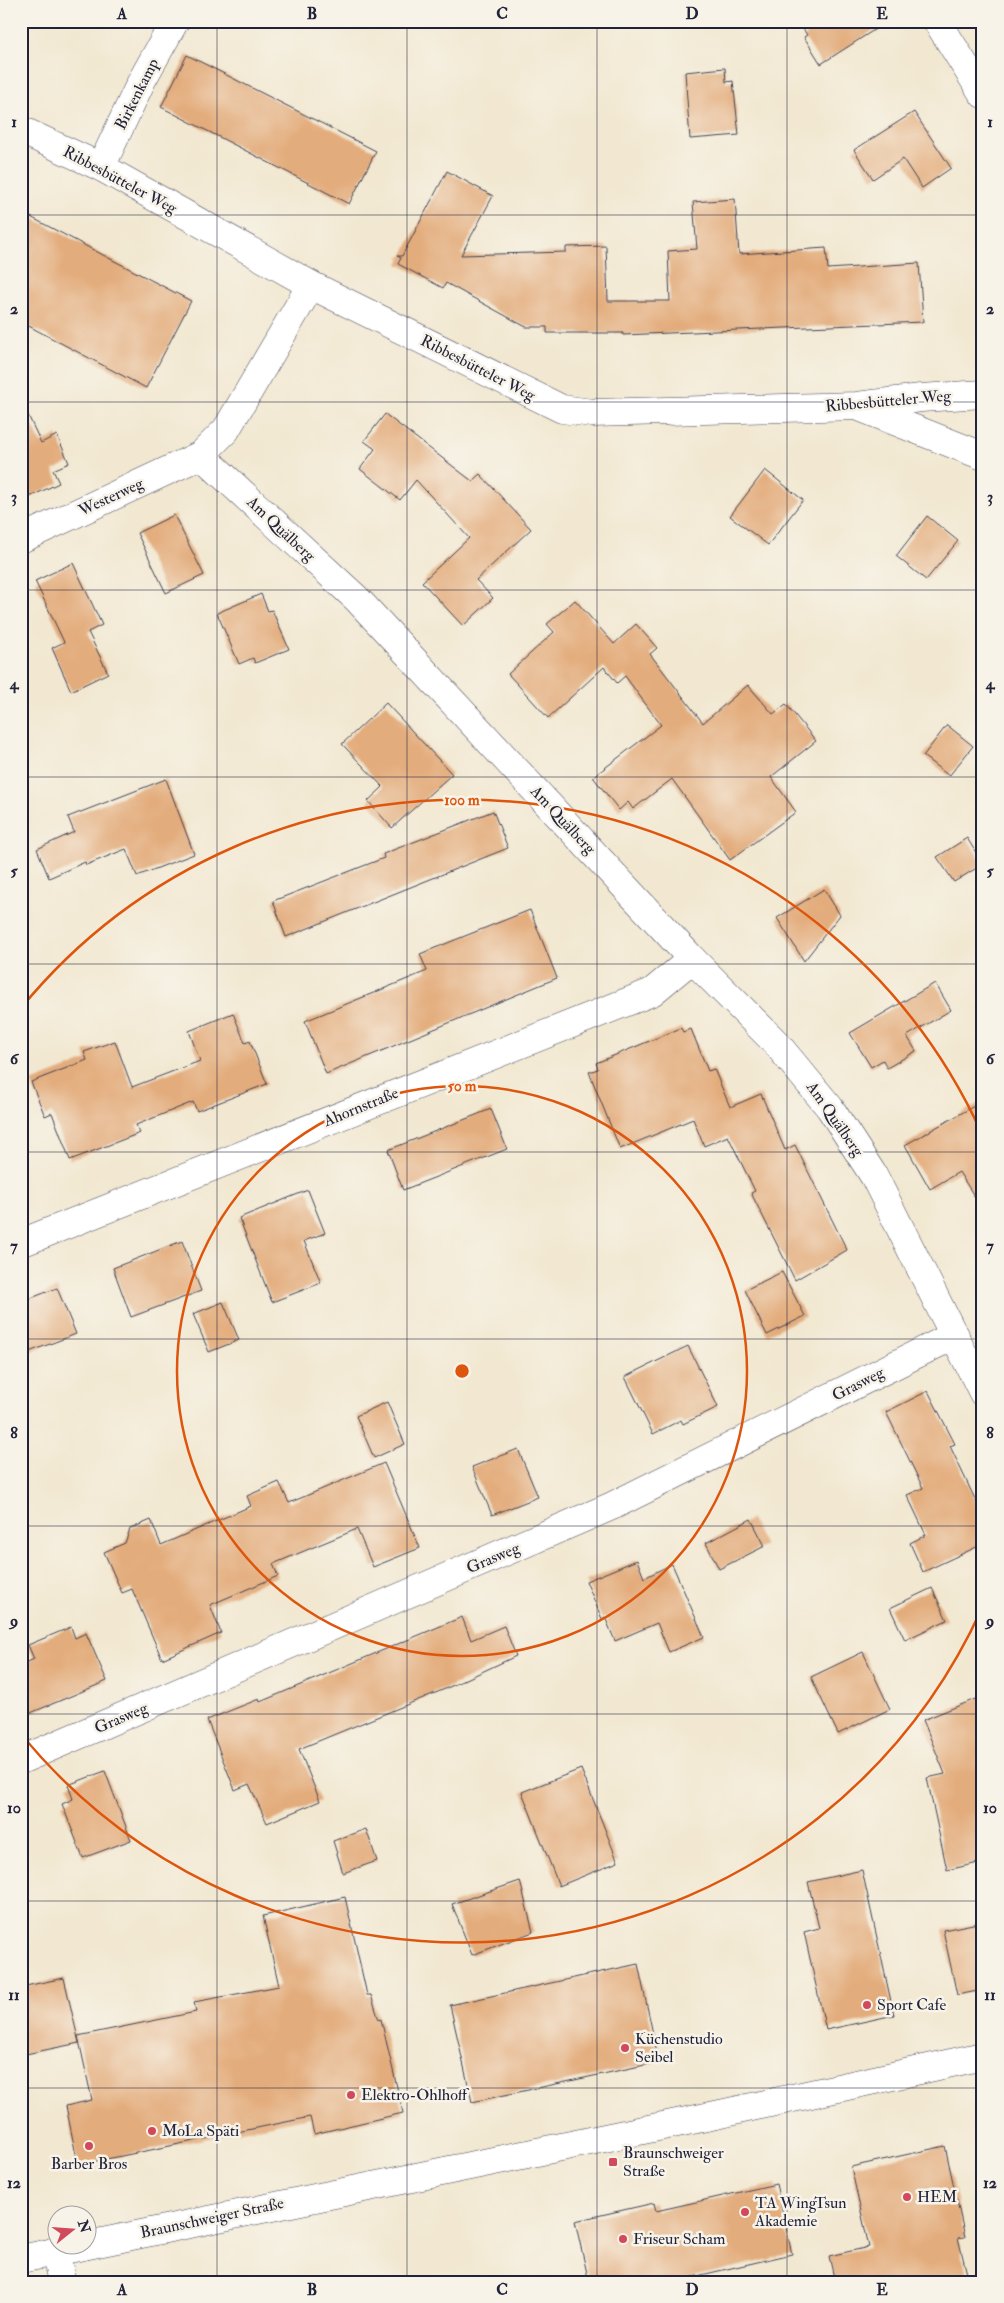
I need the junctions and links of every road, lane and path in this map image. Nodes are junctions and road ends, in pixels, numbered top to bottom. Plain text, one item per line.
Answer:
1 (175, 21) edge
2 (937, 21) edge
3 (983, 94) edge
4 (21, 130) edge
5 (101, 167) junction
6 (311, 284) junction
7 (983, 394) edge
8 (857, 406) junction
9 (202, 456) junction
10 (983, 456) edge
11 (21, 539) edge
12 (692, 959) junction
13 (21, 1242) edge
14 (955, 1336) junction
15 (983, 1393) edge
16 (21, 1760) edge
17 (983, 2056) edge
18 (98, 2242) edge
19 (48, 2253) edge
20 (56, 2256) edge
21 (21, 2259) edge
22 (62, 2282) edge

1 - 5 street, Birkenkamp
2 - 3 street
4 - 5 street, Ribbesbütteler Weg
5 - 6 street, Ribbesbütteler Weg
6 - 8 street, Ribbesbütteler Weg
6 - 9 street
7 - 8 street, Ribbesbütteler Weg
8 - 10 street
9 - 11 street, Westerweg
9 - 12 street, Am Quälberg
12 - 13 street, Ahornstraße
12 - 14 street, Am Quälberg
14 - 15 street, Am Quälberg
14 - 16 street, Grasweg
17 - 18 street, Braunschweiger Straße
19 - 21 street
20 - 22 street

